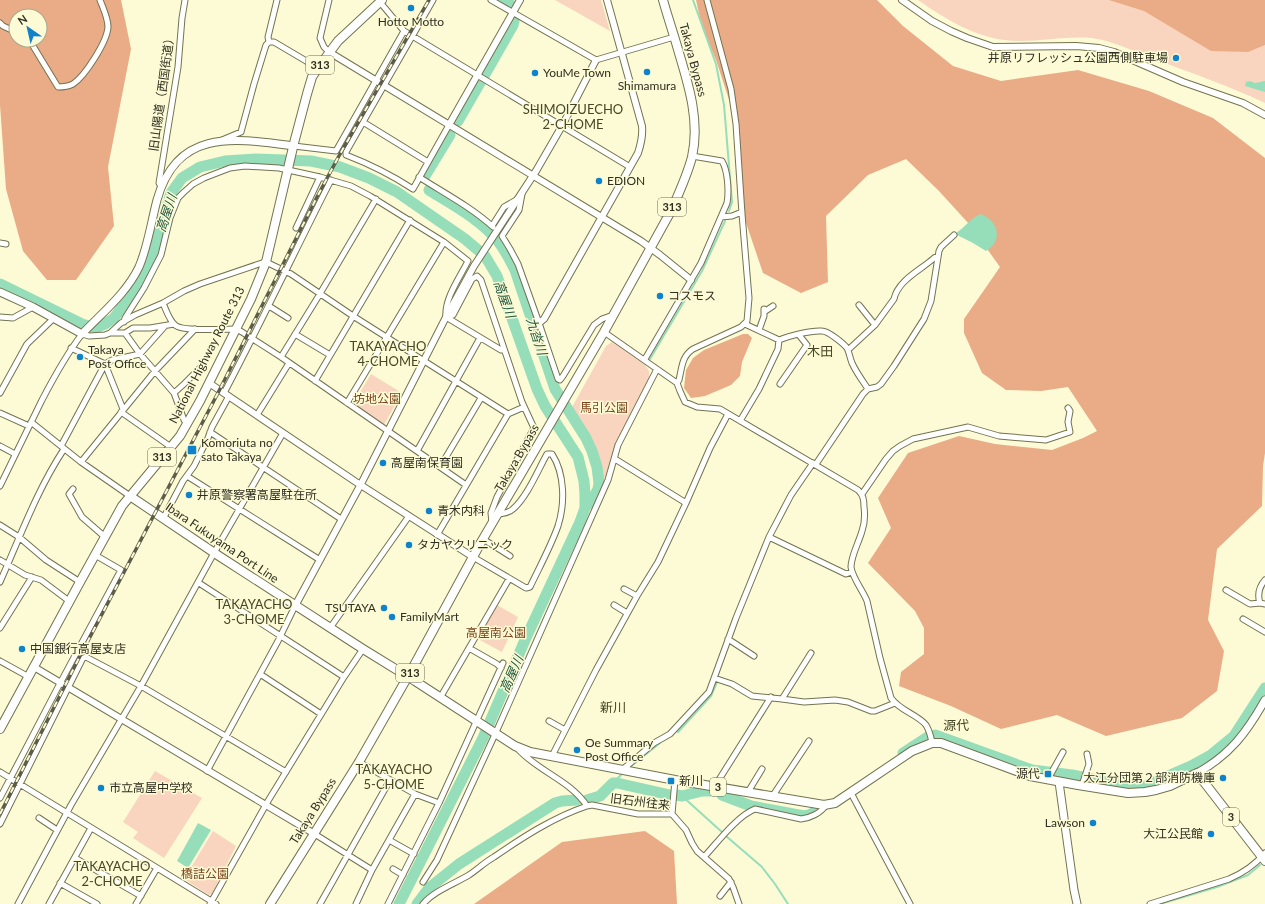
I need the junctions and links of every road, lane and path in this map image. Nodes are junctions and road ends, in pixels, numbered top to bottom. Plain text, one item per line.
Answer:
1 (100, 0) edge
2 (183, 0) edge
3 (277, 0) edge
4 (329, 0) edge
5 (433, 0) edge
6 (491, 0) edge
7 (520, 0) edge
8 (607, 0) edge
9 (663, 0) edge
10 (707, 0) edge
11 (902, 0) edge
12 (380, 1) edge
13 (513, 13) junction
14 (404, 31) junction
15 (413, 36) junction
16 (674, 37) junction
17 (269, 42) junction
18 (35, 48) edge
19 (329, 52) junction
20 (622, 52) junction
21 (596, 60) junction
22 (318, 68) junction
23 (477, 76) junction
24 (376, 80) junction
25 (385, 85) junction
26 (1265, 115) edge
27 (363, 122) junction
28 (449, 125) junction
29 (562, 126) junction
30 (221, 140) junction
31 (339, 145) junction
32 (293, 148) junction
33 (346, 152) junction
34 (692, 156) junction
35 (428, 162) junction
36 (630, 167) junction
37 (288, 170) junction
38 (533, 176) junction
39 (320, 177) junction
40 (419, 177) junction
41 (331, 180) junction
42 (161, 187) junction
43 (522, 193) junction
44 (376, 199) junction
45 (742, 212) junction
46 (602, 217) junction
47 (721, 217) junction
48 (410, 220) junction
49 (296, 228) dead end
50 (496, 231) junction
51 (954, 235) dead end
52 (444, 242) junction
53 (650, 247) junction
54 (938, 256) junction
55 (266, 262) junction
56 (285, 272) junction
57 (691, 280) junction
58 (0, 292) edge
59 (320, 293) junction
60 (163, 303) junction
61 (859, 305) dead end
62 (269, 306) junction
63 (774, 306) dead end
64 (33, 307) junction
65 (613, 315) junction
66 (353, 316) junction
67 (0, 317) edge
68 (446, 317) junction
69 (288, 318) dead end
70 (53, 319) junction
71 (124, 322) junction
72 (539, 323) junction
73 (174, 324) junction
74 (745, 324) junction
75 (876, 325) junction
76 (165, 326) junction
77 (195, 329) junction
78 (236, 329) junction
79 (759, 330) junction
80 (604, 332) junction
81 (83, 333) junction
82 (110, 333) junction
83 (125, 333) junction
84 (295, 334) junction
85 (799, 335) junction
86 (252, 338) junction
87 (387, 338) junction
88 (480, 338) junction
89 (779, 340) junction
90 (71, 348) junction
91 (504, 350) junction
92 (848, 350) junction
93 (140, 354) junction
94 (330, 355) junction
95 (281, 357) junction
96 (645, 359) junction
97 (424, 362) junction
98 (289, 363) junction
99 (105, 364) junction
100 (203, 365) dead end
101 (658, 369) junction
102 (154, 371) junction
103 (315, 380) junction
104 (456, 382) junction
105 (209, 383) junction
106 (677, 383) junction
107 (780, 384) dead end
108 (868, 389) junction
109 (0, 393) edge
110 (174, 393) junction
111 (227, 395) junction
112 (481, 398) junction
113 (348, 403) junction
114 (524, 407) junction
115 (1068, 408) dead end
116 (122, 411) junction
117 (0, 413) edge
118 (508, 414) junction
119 (728, 414) junction
120 (257, 415) junction
121 (740, 421) junction
122 (187, 423) junction
123 (30, 424) junction
124 (388, 431) junction
125 (210, 432) junction
126 (283, 433) junction
127 (0, 446) edge
128 (171, 447) junction
129 (62, 448) junction
130 (417, 451) junction
131 (15, 454) junction
132 (615, 459) junction
133 (81, 462) junction
134 (814, 464) junction
135 (263, 467) junction
136 (440, 467) junction
137 (187, 476) junction
138 (360, 484) junction
139 (466, 484) junction
140 (0, 486) edge
141 (73, 489) dead end
142 (862, 494) junction
143 (130, 496) junction
144 (686, 503) junction
145 (239, 509) junction
146 (499, 514) junction
147 (409, 516) junction
148 (163, 519) junction
149 (341, 519) junction
150 (492, 524) junction
151 (0, 525) edge
152 (437, 534) junction
153 (105, 537) junction
154 (769, 537) junction
155 (18, 538) junction
156 (483, 540) junction
157 (214, 553) junction
158 (95, 555) junction
159 (510, 556) dead end
160 (473, 557) junction
161 (0, 560) edge
162 (320, 560) junction
163 (8, 564) junction
164 (852, 572) junction
165 (32, 577) junction
166 (509, 579) junction
167 (1265, 580) edge
168 (0, 582) edge
169 (80, 582) junction
170 (199, 583) junction
171 (624, 588) dead end
172 (1226, 590) dead end
173 (637, 596) junction
174 (69, 602) junction
175 (1263, 604) edge
176 (614, 605) dead end
177 (295, 606) junction
178 (627, 613) junction
179 (1243, 620) dead end
180 (0, 628) edge
181 (330, 628) junction
182 (1265, 632) edge
183 (280, 636) junction
184 (728, 639) junction
185 (469, 648) junction
186 (363, 649) junction
187 (811, 653) dead end
188 (754, 656) dead end
189 (0, 661) edge
190 (34, 667) junction
191 (260, 674) junction
192 (29, 677) junction
193 (344, 677) junction
194 (408, 677) junction
195 (714, 678) junction
196 (60, 683) junction
197 (141, 686) junction
198 (68, 688) junction
199 (771, 697) junction
200 (440, 698) junction
201 (782, 699) junction
202 (1265, 700) edge
203 (895, 703) junction
204 (321, 714) junction
205 (121, 720) junction
206 (549, 720) dead end
207 (478, 722) junction
208 (0, 729) edge
209 (565, 730) junction
210 (494, 733) junction
211 (225, 737) junction
212 (809, 741) dead end
213 (932, 743) junction
214 (515, 746) junction
215 (1063, 752) dead end
216 (1087, 754) dead end
217 (552, 756) junction
218 (359, 762) junction
219 (762, 769) dead end
220 (622, 770) junction
221 (207, 771) junction
222 (0, 772) edge
223 (286, 772) junction
224 (1197, 773) junction
225 (1050, 775) junction
226 (10, 778) junction
227 (390, 780) junction
228 (675, 780) junction
229 (1084, 780) junction
230 (1059, 782) junction
231 (20, 785) junction
232 (715, 786) junction
233 (748, 792) junction
234 (851, 793) junction
235 (415, 794) junction
236 (772, 797) junction
237 (0, 798) edge
238 (439, 803) junction
239 (265, 805) junction
240 (826, 805) junction
241 (587, 806) junction
242 (66, 813) junction
243 (672, 814) junction
244 (38, 818) dead end
245 (0, 824) edge
246 (91, 828) junction
247 (58, 830) junction
248 (313, 834) junction
249 (389, 840) junction
250 (414, 854) junction
251 (348, 855) junction
252 (704, 857) junction
253 (1264, 857) edge
254 (75, 858) junction
255 (157, 868) junction
256 (393, 869) dead end
257 (372, 870) junction
258 (403, 875) junction
259 (423, 882) dead end
260 (731, 882) junction
261 (60, 883) junction
262 (141, 896) junction
263 (720, 896) dead end
264 (213, 903) edge
265 (18, 904) edge
266 (49, 904) edge
267 (97, 904) edge
268 (136, 904) edge
269 (270, 904) edge
270 (320, 904) edge
271 (356, 904) edge
272 (388, 904) edge
273 (423, 904) edge
274 (739, 904) edge
275 (910, 904) edge
276 (1077, 904) edge
277 (1150, 904) edge

1 - 18 street
2 - 42 street, 旧山陽道（西国街道）
3 - 17 street
4 - 19 street
5 - 15 street
6 - 13 street
7 - 13 street
8 - 20 street
9 - 16 main road, Takaya Bypass / 313
10 - 45 street
11 - 26 street
12 - 14 street
12 - 19 main road, National Highway Route 313 / 313
13 - 21 street
13 - 23 street
14 - 15 street
14 - 24 street
15 - 23 street
15 - 25 street
16 - 20 street
16 - 34 main road, Takaya Bypass / 313
17 - 22 street
17 - 30 street
19 - 22 main road, National Highway Route 313 / 313
19 - 24 street
20 - 21 street
20 - 36 street
21 - 29 street
22 - 32 main road, National Highway Route 313 / 313
23 - 28 street
23 - 29 street
24 - 25 street
24 - 31 street
25 - 27 street
25 - 28 street
27 - 33 street
27 - 35 street
28 - 35 street
28 - 38 street
29 - 36 street
29 - 38 street
30 - 32 main road
30 - 42 main road
31 - 32 street
31 - 33 street
32 - 37 main road, National Highway Route 313 / 313
33 - 40 street
34 - 47 street
34 - 53 main road, Takaya Bypass / 313
35 - 40 street
36 - 46 street
37 - 39 street
37 - 55 main road, National Highway Route 313 / 313
37 - 71 street
38 - 43 street
38 - 46 street
39 - 41 street
39 - 49 street
40 - 50 street
41 - 44 street
41 - 56 street
42 - 81 main road
43 - 50 street
43 - 50 street
44 - 48 street
44 - 59 street
45 - 47 street
45 - 74 street
46 - 53 street
46 - 72 street
47 - 57 street
48 - 52 street
48 - 66 street
50 - 68 street
50 - 72 street
51 - 54 street
52 - 68 street
52 - 87 street
53 - 57 street
53 - 65 main road, Takaya Bypass / 313
54 - 75 street
54 - 108 street
55 - 56 street
55 - 60 street
55 - 78 main road, National Highway Route 313 / 313
56 - 59 street
56 - 62 street
57 - 96 street
58 - 64 main road
59 - 66 street
59 - 84 street
60 - 71 street
60 - 73 street
61 - 75 street
62 - 69 street
62 - 86 street
63 - 79 street
64 - 67 street
64 - 70 main road
65 - 72 street
65 - 80 main road, Takaya Bypass / 313
66 - 87 street
66 - 94 street
68 - 88 street
68 - 91 street
68 - 97 street
70 - 81 main road
70 - 109 street
71 - 82 street
73 - 76 street
73 - 77 street
74 - 79 street
74 - 106 street
75 - 92 street
76 - 83 street
76 - 93 street
77 - 78 street
77 - 102 street
78 - 86 street
78 - 105 main road, National Highway Route 313 / 313
79 - 89 street
80 - 96 street
80 - 146 main road, Takaya Bypass / 313
81 - 82 street
81 - 90 street
82 - 83 street
83 - 93 street
84 - 94 street
84 - 95 street
85 - 89 street
85 - 92 street
85 - 107 street
86 - 95 street
86 - 111 street
87 - 97 street
87 - 113 street
88 - 91 street
88 - 104 street
89 - 121 street
90 - 99 street
90 - 123 street
91 - 114 street
92 - 108 street
93 - 99 street
93 - 102 street
94 - 103 street
95 - 98 street
96 - 101 street
97 - 104 street
97 - 124 street
98 - 103 street
98 - 120 street
99 - 116 street
99 - 129 street
100 - 110 street
101 - 106 street
101 - 132 street
102 - 110 street
102 - 116 street
103 - 113 street
104 - 112 street
104 - 130 street
105 - 111 street
105 - 122 main road, National Highway Route 313 / 313
106 - 119 street
108 - 134 street
110 - 122 street
111 - 120 street
111 - 125 street
112 - 118 street
112 - 136 street
113 - 124 street
114 - 118 street
114 - 150 street
115 - 142 street
116 - 128 street
116 - 133 street
117 - 123 street
118 - 139 street
119 - 121 street
119 - 144 street
120 - 126 street
121 - 134 street
122 - 128 main road, National Highway Route 313 / 313
123 - 129 street
123 - 131 street
124 - 130 street
124 - 138 street
125 - 135 street
125 - 137 street
126 - 135 street
126 - 138 street
127 - 131 street
128 - 143 main road, National Highway Route 313 / 313
129 - 133 street
129 - 155 street
130 - 136 street
131 - 140 street
132 - 144 street
132 - 210 street
133 - 143 street
134 - 142 street
134 - 154 street
135 - 145 street
135 - 149 street
136 - 139 street
137 - 145 street
137 - 148 street
138 - 147 street
138 - 149 street
139 - 152 street
141 - 153 street
142 - 164 street
143 - 148 main road, Ibara Fukuyama Port Line / 3
143 - 153 main road, National Highway Route 313 / 313
144 - 173 street
145 - 157 street
145 - 162 street
146 - 150 main road, Takaya Bypass / 313
146 - 166 street
147 - 152 street
147 - 181 street
148 - 157 main road, Ibara Fukuyama Port Line / 3
149 - 162 street
150 - 156 main road, Takaya Bypass / 313
151 - 155 street
152 - 160 street
153 - 158 main road, National Highway Route 313 / 313
154 - 164 street
154 - 184 street
155 - 163 street
155 - 169 street
156 - 159 street
156 - 160 main road, Takaya Bypass / 313
157 - 170 street
157 - 177 main road, Ibara Fukuyama Port Line / 3
158 - 169 main road, National Highway Route 313 / 313
158 - 196 street
160 - 166 street
160 - 194 main road, Takaya Bypass / 313
161 - 163 street
162 - 177 street
163 - 165 street
163 - 168 street
164 - 203 street
165 - 174 street
165 - 180 street
166 - 185 street
167 - 175 street
169 - 174 main road, National Highway Route 313 / 313
170 - 183 street
170 - 197 street
171 - 173 street
172 - 175 street
173 - 178 street
174 - 190 main road, National Highway Route 313 / 313
176 - 178 street
177 - 181 main road, Ibara Fukuyama Port Line / 3
177 - 183 street
178 - 209 street
179 - 182 street
181 - 186 main road, Ibara Fukuyama Port Line / 3
183 - 191 street
183 - 193 street
184 - 188 street
184 - 195 street
185 - 200 street
185 - 207 street
186 - 193 street
186 - 194 main road, Ibara Fukuyama Port Line / 3
187 - 201 street
189 - 192 street
190 - 192 main road, National Highway Route 313 / 313
190 - 196 street
191 - 204 street
191 - 211 street
192 - 208 main road, National Highway Route 313 / 313
193 - 204 street
194 - 200 main road, Ibara Fukuyama Port Line / 3
194 - 218 main road, Takaya Bypass / 313
195 - 199 street
195 - 220 street
196 - 198 street
196 - 226 street
197 - 198 street
197 - 205 street
197 - 211 street
198 - 205 street
198 - 231 street
199 - 201 street
199 - 232 street
200 - 207 main road, Ibara Fukuyama Port Line / 3
201 - 203 street
202 - 224 main road
203 - 213 street
204 - 223 street
205 - 221 street
205 - 242 street
206 - 209 street
207 - 210 main road, Ibara Fukuyama Port Line / 3
207 - 238 street
209 - 217 street
210 - 214 main road, Ibara Fukuyama Port Line / 3
210 - 259 street
211 - 221 street
211 - 223 street
212 - 236 street
213 - 225 main road
213 - 234 main road
214 - 217 main road, Ibara Fukuyama Port Line / 3
214 - 241 street
215 - 225 street
216 - 229 street
217 - 220 main road, Ibara Fukuyama Port Line / 3
218 - 227 street
218 - 248 main road, Takaya Bypass / 313
219 - 233 street
220 - 228 main road, Ibara Fukuyama Port Line / 3
221 - 239 street
222 - 226 street
223 - 239 street
224 - 229 main road
224 - 253 main road, 3
225 - 230 main road
226 - 231 street
226 - 237 street
227 - 235 street
227 - 251 street
228 - 232 main road, Ibara Fukuyama Port Line / 3
228 - 243 street
229 - 230 main road
230 - 276 main road
231 - 242 street
231 - 245 street
232 - 233 main road, Ibara Fukuyama Port Line / 3
233 - 236 main road, Ibara Fukuyama Port Line / 3
234 - 240 main road
234 - 275 street
235 - 238 street
235 - 249 street
236 - 240 main road, Ibara Fukuyama Port Line / 3
238 - 250 street
239 - 248 street
239 - 264 street
240 - 252 street
241 - 243 street, 旧石州往来
241 - 273 street
242 - 246 street
242 - 247 street
243 - 252 street, 旧石州往来
244 - 247 street
246 - 254 street
246 - 255 street
247 - 265 street
248 - 251 street
248 - 269 main road, Takaya Bypass / 313
249 - 250 street
249 - 257 street
250 - 258 street
251 - 257 street
251 - 270 street
252 - 260 street, 旧石州往来
253 - 277 street
254 - 261 street
254 - 262 street
255 - 262 street
255 - 264 street
256 - 258 street
257 - 271 street
258 - 272 street
260 - 263 street
260 - 274 street, 旧石州往来
261 - 266 street
261 - 267 street
262 - 268 street

